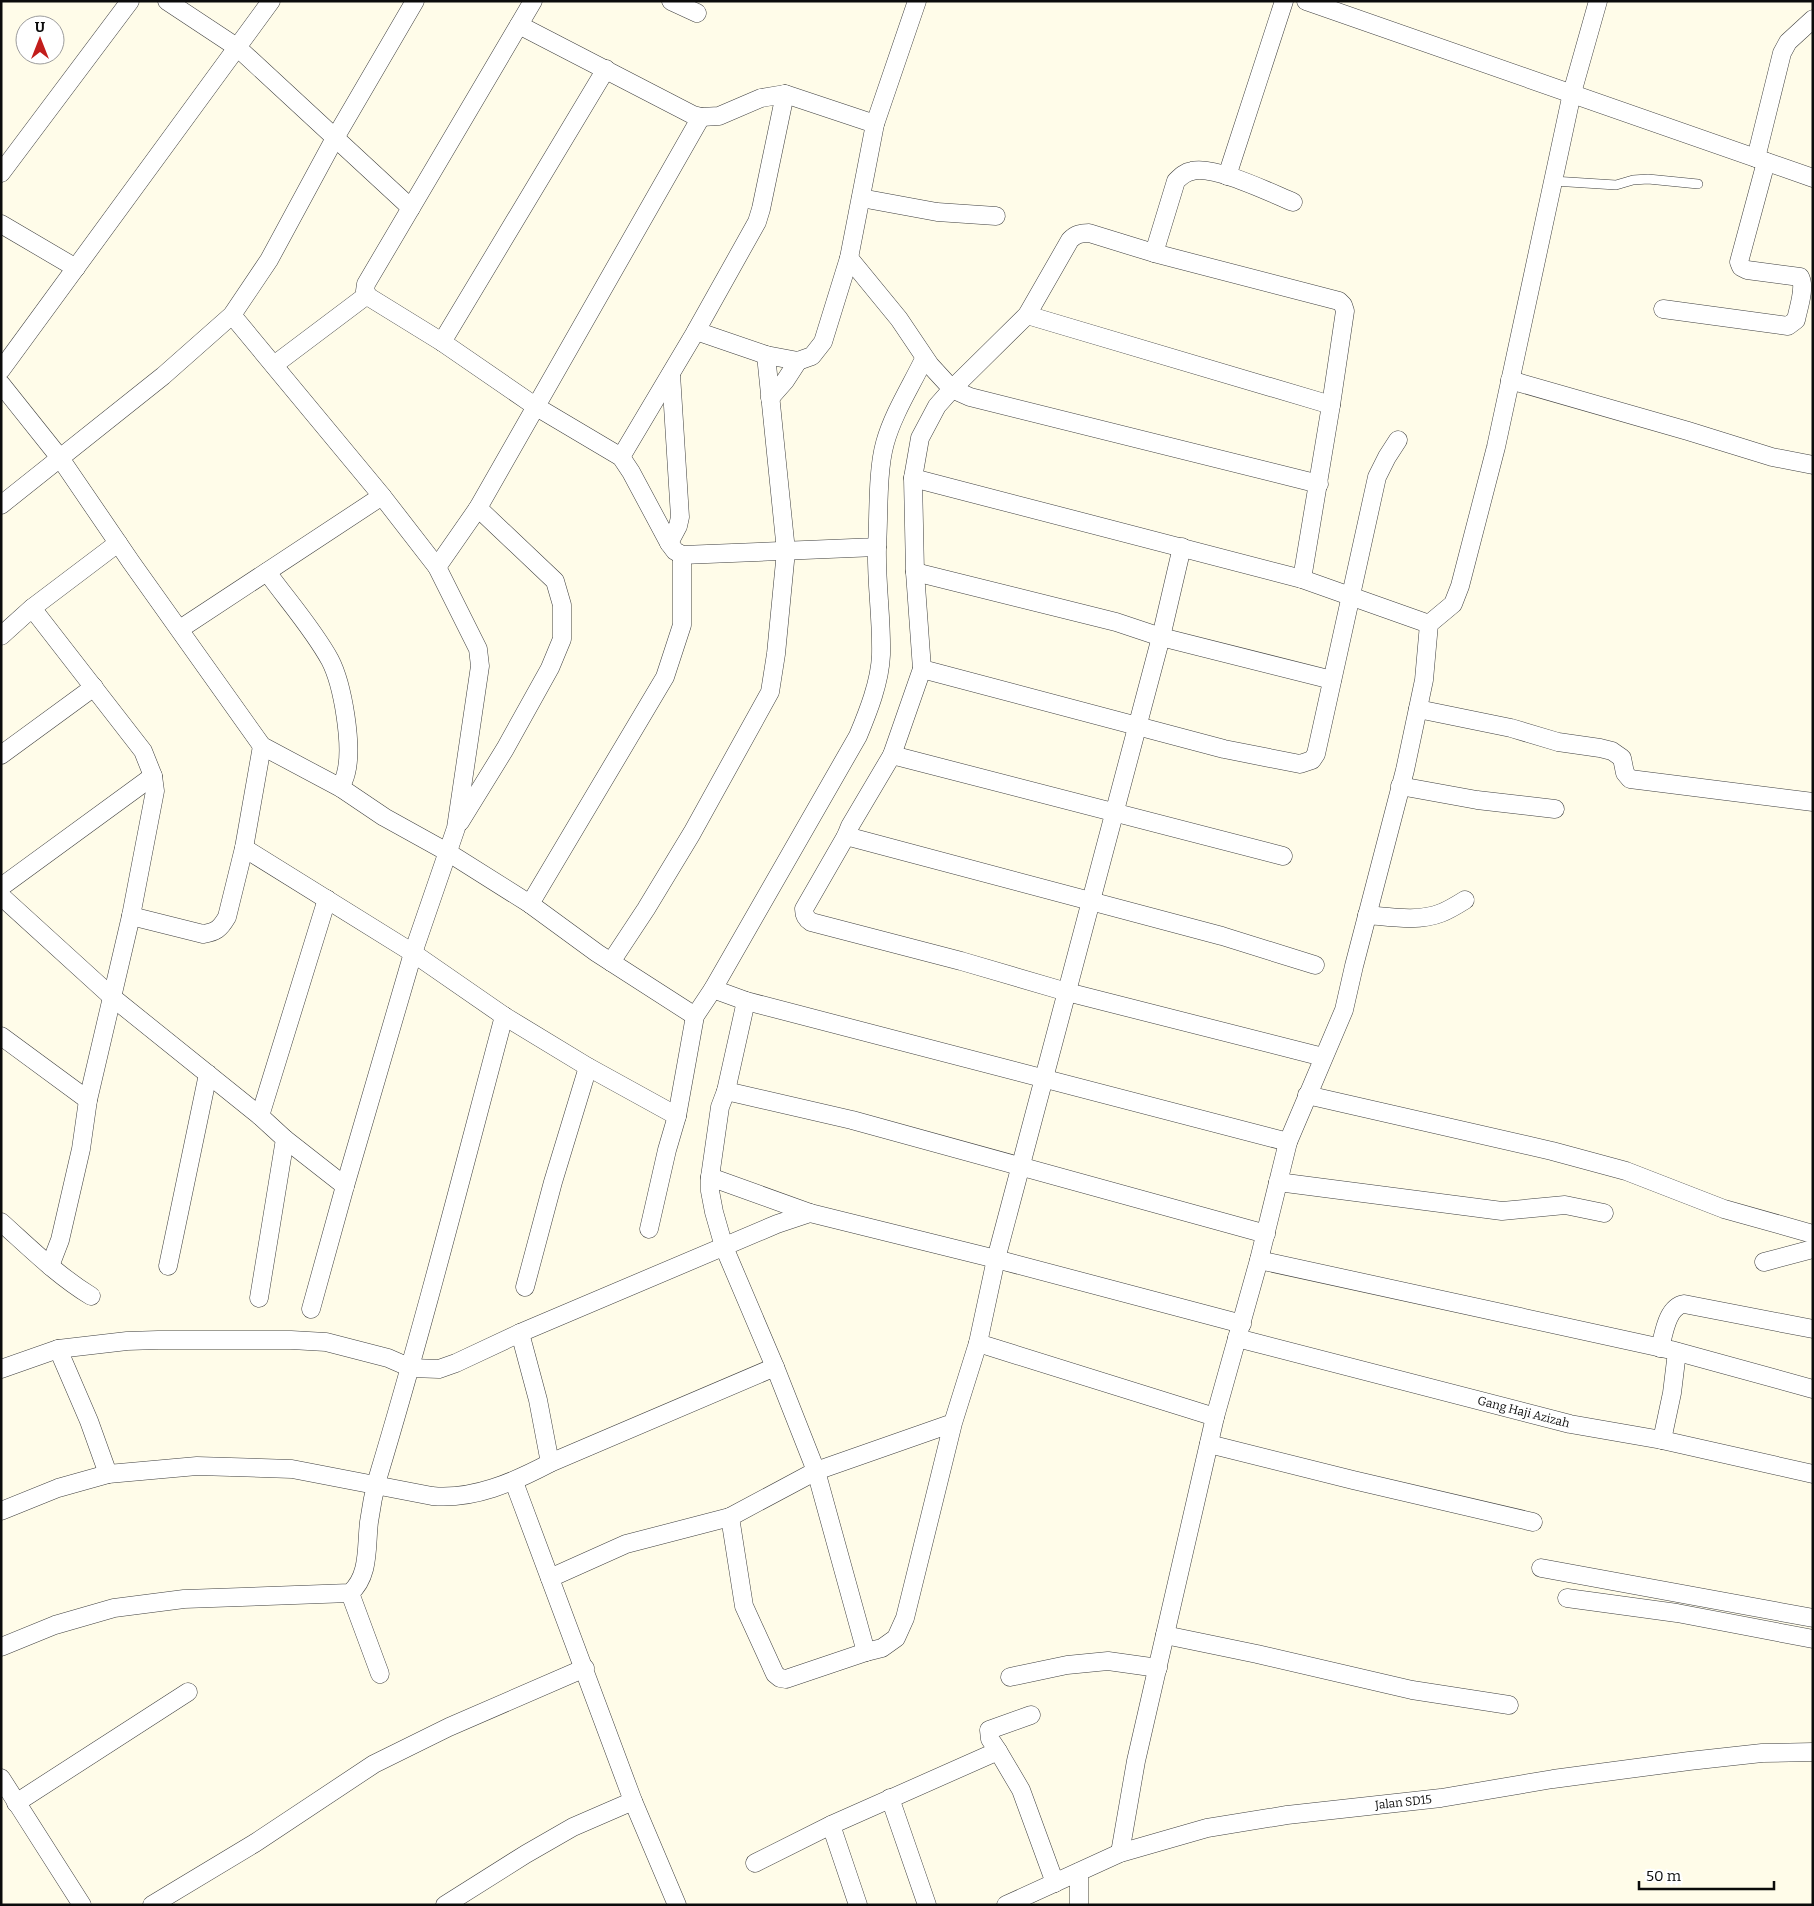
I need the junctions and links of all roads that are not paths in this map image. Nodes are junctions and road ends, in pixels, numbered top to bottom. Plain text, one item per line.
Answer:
1 (130, 1) edge
2 (166, 1) edge
3 (270, 1) edge
4 (415, 1) edge
5 (533, 1) edge
6 (672, 1) edge
7 (917, 1) edge
8 (1284, 1) edge
9 (1306, 1) edge
10 (1598, 1) edge
11 (697, 13) dead end
12 (1813, 20) edge
13 (519, 25) junction
14 (238, 48) junction
15 (606, 69) junction
16 (1572, 93) junction
17 (785, 94) junction
18 (701, 117) junction
19 (876, 124) junction
20 (335, 138) junction
21 (1761, 160) junction
22 (1, 173) edge
23 (1227, 176) junction
24 (1813, 178) edge
25 (1553, 181) junction
26 (1698, 184) dead end
27 (861, 198) junction
28 (1293, 202) dead end
29 (411, 208) junction
30 (996, 216) dead end
31 (1, 224) edge
32 (1154, 253) junction
33 (849, 258) junction
34 (76, 268) junction
35 (367, 296) junction
36 (1663, 309) dead end
37 (232, 315) junction
38 (1027, 315) junction
39 (696, 331) junction
40 (442, 342) junction
41 (766, 355) junction
42 (798, 361) junction
43 (927, 362) junction
44 (274, 366) junction
45 (1, 370) edge
46 (670, 374) junction
47 (1510, 380) junction
48 (1, 384) edge
49 (949, 385) junction
50 (770, 398) junction
51 (1332, 405) junction
52 (535, 406) junction
53 (1398, 440) dead end
54 (622, 457) junction
55 (60, 458) junction
56 (1813, 465) edge
57 (912, 478) junction
58 (1318, 484) junction
59 (382, 496) junction
60 (1, 505) edge
61 (478, 508) junction
62 (118, 543) junction
63 (669, 543) junction
64 (877, 547) junction
65 (1182, 547) junction
66 (786, 551) junction
67 (682, 555) junction
68 (437, 567) junction
69 (267, 572) junction
70 (915, 572) junction
71 (1302, 579) junction
72 (1351, 596) junction
73 (32, 608) junction
74 (1429, 624) junction
75 (180, 629) junction
76 (1, 636) edge
77 (1160, 637) junction
78 (922, 669) junction
79 (1332, 680) junction
80 (94, 687) junction
81 (1418, 709) junction
82 (1136, 724) junction
83 (262, 746) junction
84 (1, 755) edge
85 (892, 755) junction
86 (153, 776) junction
87 (1400, 786) junction
88 (341, 788) junction
89 (1813, 802) edge
90 (1554, 809) dead end
91 (1113, 813) junction
92 (456, 828) junction
93 (846, 836) junction
94 (244, 848) junction
95 (449, 853) junction
96 (1283, 856) dead end
97 (1, 887) edge
98 (1, 896) edge
99 (327, 899) junction
100 (1090, 900) junction
101 (1465, 900) dead end
102 (530, 904) junction
103 (1367, 915) junction
104 (131, 916) junction
105 (414, 953) junction
106 (611, 962) junction
107 (1315, 965) dead end
108 (717, 991) junction
109 (1067, 992) junction
110 (112, 997) junction
111 (742, 1000) junction
112 (504, 1016) junction
113 (695, 1016) junction
114 (1, 1036) edge
115 (1323, 1057) junction
116 (588, 1067) junction
117 (208, 1074) junction
118 (1043, 1079) junction
119 (726, 1091) junction
120 (1307, 1095) junction
121 (88, 1100) junction
122 (260, 1116) junction
123 (677, 1116) junction
124 (285, 1139) junction
125 (1288, 1142) junction
126 (1020, 1168) junction
127 (710, 1177) junction
128 (1278, 1182) junction
129 (344, 1186) junction
130 (810, 1213) junction
131 (1604, 1213) dead end
132 (1, 1222) edge
133 (648, 1229) dead end
134 (1266, 1234) junction
135 (1813, 1234) edge
136 (724, 1247) junction
137 (1813, 1249) edge
138 (996, 1259) junction
139 (1259, 1260) junction
140 (1764, 1262) dead end
141 (50, 1266) junction
142 (168, 1266) dead end
143 (525, 1287) dead end
144 (91, 1296) dead end
145 (259, 1298) dead end
146 (311, 1309) dead end
147 (1813, 1329) edge
148 (1240, 1331) junction
149 (520, 1333) junction
150 (978, 1343) junction
151 (1660, 1348) junction
152 (58, 1349) junction
153 (1677, 1352) junction
154 (411, 1366) junction
155 (775, 1367) junction
156 (1, 1369) edge
157 (1813, 1389) edge
158 (1215, 1417) junction
159 (953, 1423) junction
160 (1662, 1440) junction
161 (1209, 1444) junction
162 (550, 1463) junction
163 (816, 1471) junction
164 (108, 1474) junction
165 (1813, 1474) edge
166 (514, 1482) junction
167 (376, 1484) junction
168 (1, 1511) edge
169 (730, 1516) junction
170 (1532, 1522) dead end
171 (1541, 1568) dead end
172 (550, 1578) junction
173 (350, 1593) junction
174 (1567, 1598) dead end
175 (1813, 1618) edge
176 (1165, 1635) junction
177 (1813, 1639) edge
178 (1, 1647) edge
179 (866, 1652) junction
180 (585, 1668) junction
181 (1158, 1668) junction
182 (380, 1674) dead end
183 (1010, 1677) dead end
184 (188, 1692) dead end
185 (1509, 1705) dead end
186 (1031, 1716) dead end
187 (998, 1751) junction
188 (1813, 1752) edge
189 (1, 1778) edge
190 (890, 1798) junction
191 (634, 1801) junction
192 (16, 1803) junction
193 (831, 1825) junction
194 (1120, 1853) junction
195 (755, 1863) dead end
196 (1079, 1872) junction
197 (1055, 1883) junction
198 (82, 1905) edge
199 (152, 1905) edge
200 (445, 1905) edge
201 (677, 1905) edge
202 (858, 1905) edge
203 (927, 1905) edge
204 (1006, 1905) edge
205 (1079, 1905) edge

1 - 22 street
2 - 14 street
3 - 14 street
4 - 20 street
5 - 13 street
6 - 11 street
7 - 19 street
8 - 23 street
9 - 16 street
10 - 16 street
12 - 21 street
13 - 15 street
13 - 29 street
14 - 20 street
14 - 34 street
15 - 18 street
15 - 40 street
16 - 21 street
16 - 25 street
17 - 18 street
17 - 19 street
17 - 39 street
18 - 52 street
19 - 27 street
20 - 29 street
20 - 37 street
21 - 24 street
21 - 36 street
23 - 28 street
23 - 32 street
25 - 26 lane
25 - 47 street
27 - 30 street
27 - 33 street
29 - 35 street
31 - 34 street
32 - 38 street
32 - 51 street
33 - 42 street
33 - 43 street
34 - 45 street
35 - 40 street
35 - 44 street
37 - 44 street
37 - 55 street
38 - 49 street
38 - 51 street
39 - 41 street
39 - 46 street
40 - 52 street
41 - 42 street
41 - 50 street
42 - 50 street
43 - 49 street
43 - 64 street
44 - 59 street
46 - 54 street
46 - 63 street
47 - 56 street
47 - 74 street
48 - 55 street
49 - 57 street
49 - 58 street
50 - 66 street
51 - 58 street
52 - 54 street
52 - 61 street
53 - 72 street
54 - 63 street
55 - 60 street
55 - 62 street
57 - 65 street
57 - 70 street
58 - 71 street
59 - 68 street
59 - 69 street
61 - 68 street
61 - 92 street
62 - 73 street
62 - 75 street
63 - 67 street
64 - 66 street
64 - 108 street
65 - 71 street
65 - 77 street
66 - 67 street
66 - 106 street
67 - 102 street
68 - 92 street
69 - 75 street
69 - 88 street
70 - 77 street
70 - 78 street
71 - 72 street
72 - 74 street
72 - 79 street
73 - 76 street
73 - 80 street
74 - 81 street
75 - 83 street
77 - 79 street
77 - 82 street
78 - 82 street
78 - 85 street
79 - 82 street
80 - 84 street
80 - 86 street
81 - 87 street
81 - 89 street
82 - 91 street
83 - 88 street
83 - 94 street
85 - 91 street
85 - 93 street
86 - 97 street
86 - 104 street
87 - 90 street
87 - 103 street
88 - 95 street
91 - 96 street
91 - 100 street
92 - 95 street
93 - 100 street
93 - 109 street
94 - 99 street
94 - 104 street
95 - 102 street
95 - 105 street
98 - 110 street
99 - 105 street
99 - 122 street
100 - 107 street
100 - 109 street
101 - 103 street
102 - 106 street
103 - 115 street
104 - 110 street
105 - 112 street
105 - 129 street
106 - 113 street
108 - 111 street
108 - 113 street
109 - 115 street
109 - 118 street
110 - 117 street
110 - 121 street
111 - 118 street
111 - 119 street
112 - 116 street
112 - 154 street
113 - 123 street
114 - 121 street
115 - 120 street
116 - 123 street
116 - 143 street
117 - 122 street
117 - 142 street
118 - 125 street
118 - 126 street
119 - 126 street
119 - 127 street
120 - 125 street
120 - 135 street
121 - 141 street
122 - 124 street
123 - 133 street
124 - 129 street
124 - 145 street
125 - 128 street
126 - 134 street
126 - 138 street
127 - 130 street, Gang Haji Azizah
127 - 136 street
128 - 131 street
128 - 134 street
129 - 146 street
130 - 136 street
130 - 138 street, Gang Haji Azizah
132 - 141 street
134 - 139 street
136 - 149 street
136 - 155 street
137 - 140 street
138 - 148 street, Gang Haji Azizah
138 - 150 street
139 - 148 street
139 - 151 street
141 - 144 street
147 - 151 street
148 - 158 street
148 - 160 street, Gang Haji Azizah
149 - 154 street
149 - 162 street
150 - 158 street
150 - 159 street
151 - 153 street
152 - 154 street
152 - 156 street
152 - 164 street
153 - 157 street
153 - 160 street
154 - 167 street
155 - 162 street
155 - 163 street
158 - 161 street
159 - 163 street
159 - 179 street
160 - 165 street, Gang Haji Azizah
161 - 170 street
161 - 176 street
162 - 166 street
163 - 169 street
163 - 179 street
164 - 167 street
164 - 168 street
166 - 167 street
166 - 172 street
167 - 173 street
169 - 172 street
169 - 179 street
171 - 175 street
172 - 180 street
173 - 178 street
173 - 182 street
174 - 177 street
176 - 181 street
176 - 185 street
180 - 191 street
180 - 199 street
181 - 183 street
181 - 194 street
184 - 192 street
186 - 187 street
187 - 190 street
187 - 197 street
188 - 194 street, Jalan SD15
189 - 192 street
190 - 193 street
190 - 203 street
191 - 200 street
191 - 201 street
192 - 198 street
193 - 195 street
193 - 202 street
194 - 196 street, Jalan SD15
196 - 197 street, Jalan SD15
196 - 205 street
197 - 204 street, Jalan SD15

